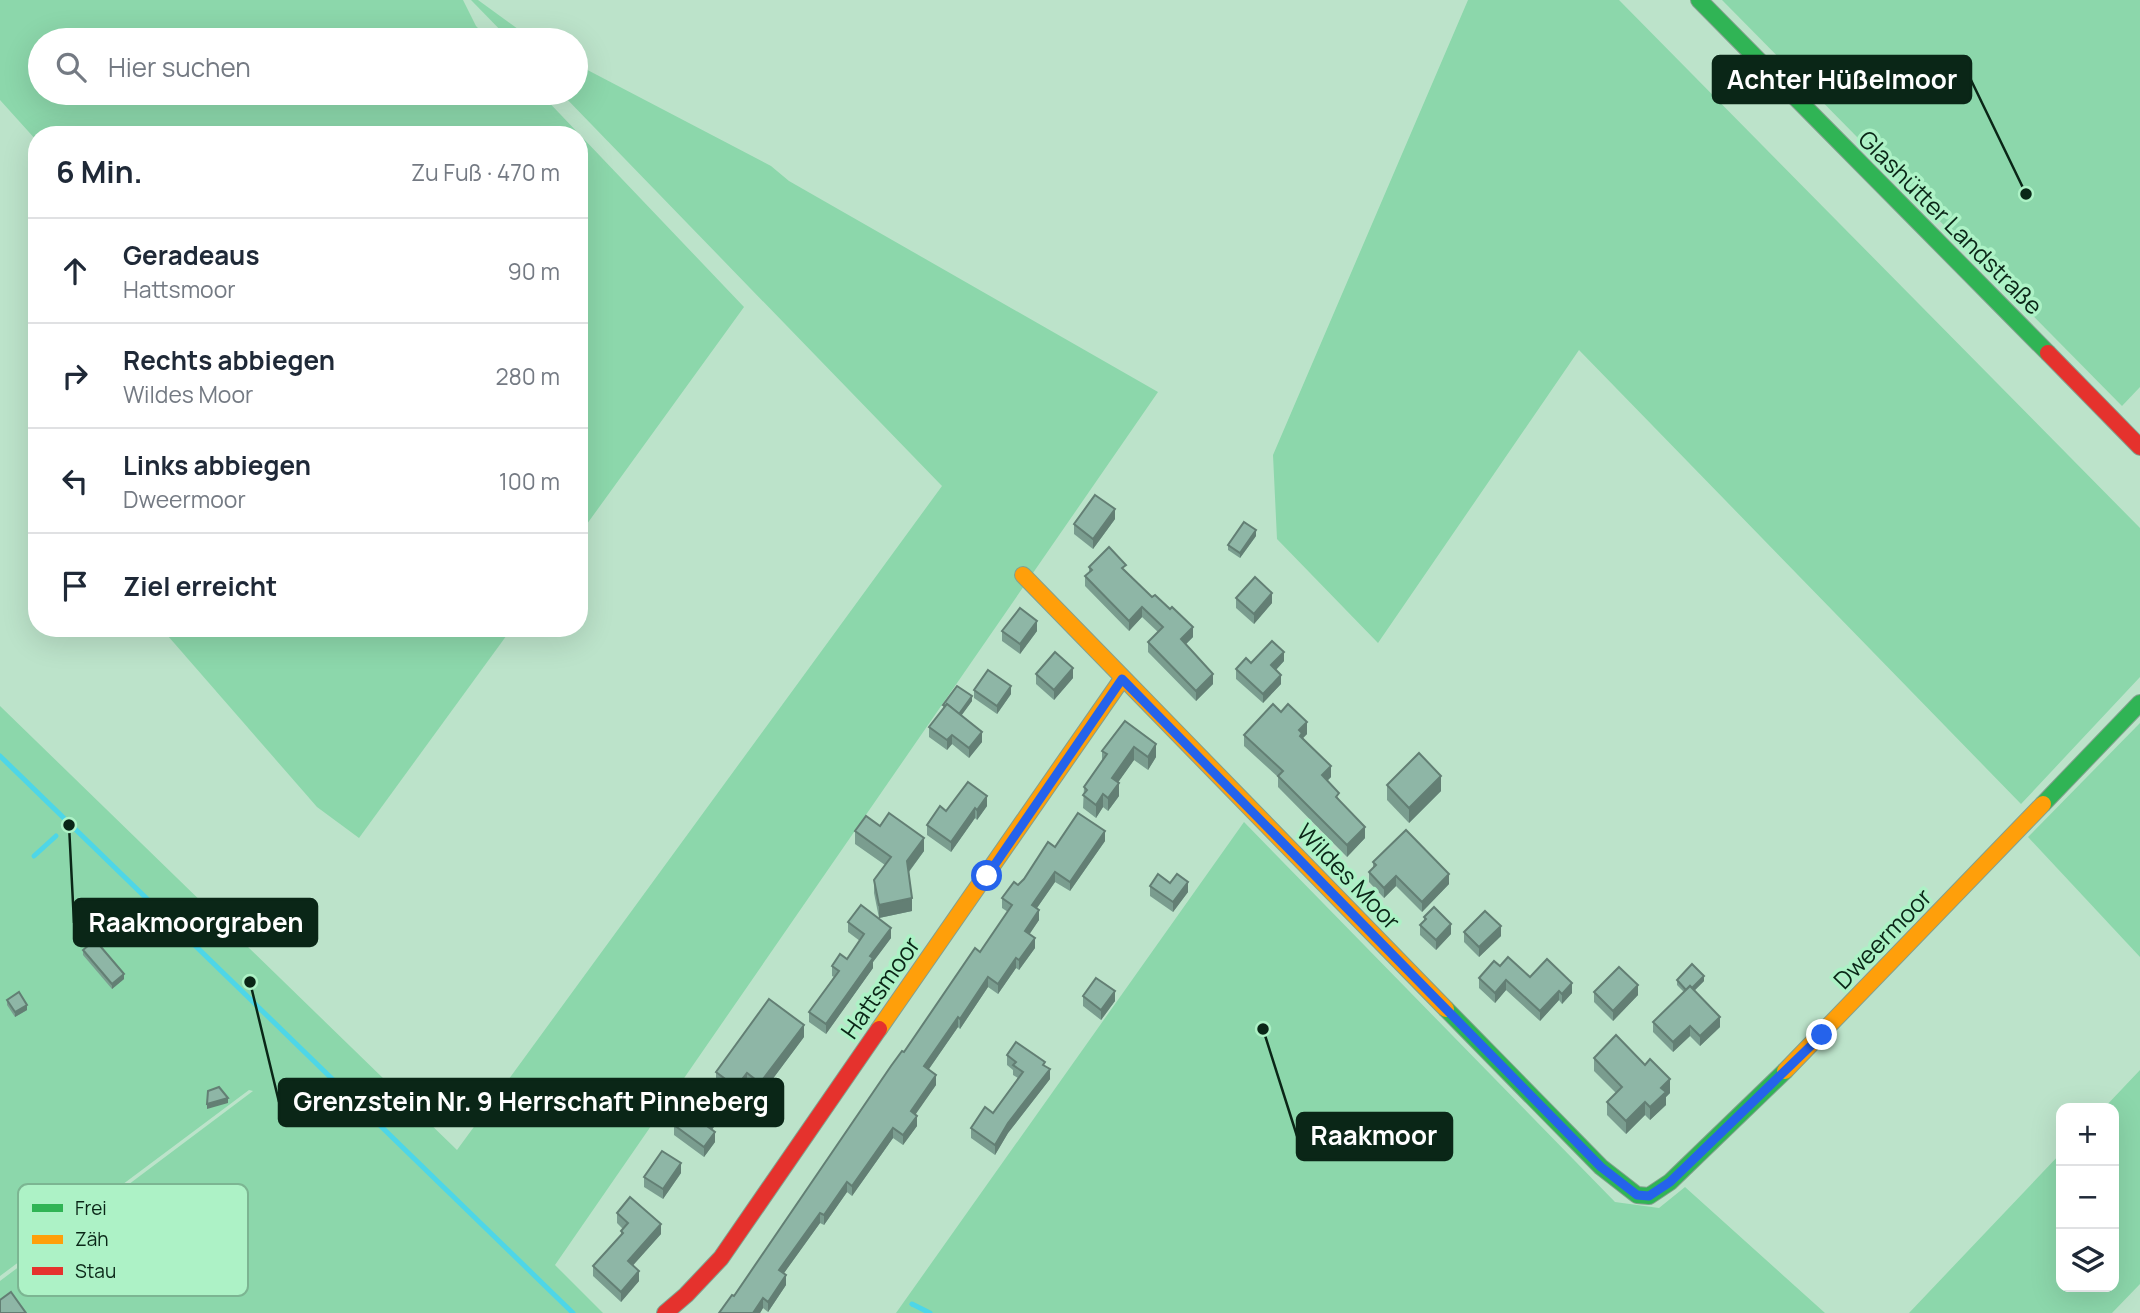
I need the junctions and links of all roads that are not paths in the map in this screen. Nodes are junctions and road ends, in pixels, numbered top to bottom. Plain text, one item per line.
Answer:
1 (1699, 0) edge
2 (2140, 447) edge
3 (1023, 575) dead end
4 (1122, 679) junction
5 (2140, 703) edge
6 (1649, 1196) joint
7 (664, 1313) edge

1 - 2 street, Glashütter Landstraße
3 - 4 street, Wildes Moor
4 - 6 street, Wildes Moor
4 - 7 street, Hattsmoor
5 - 6 street, Dweermoor

